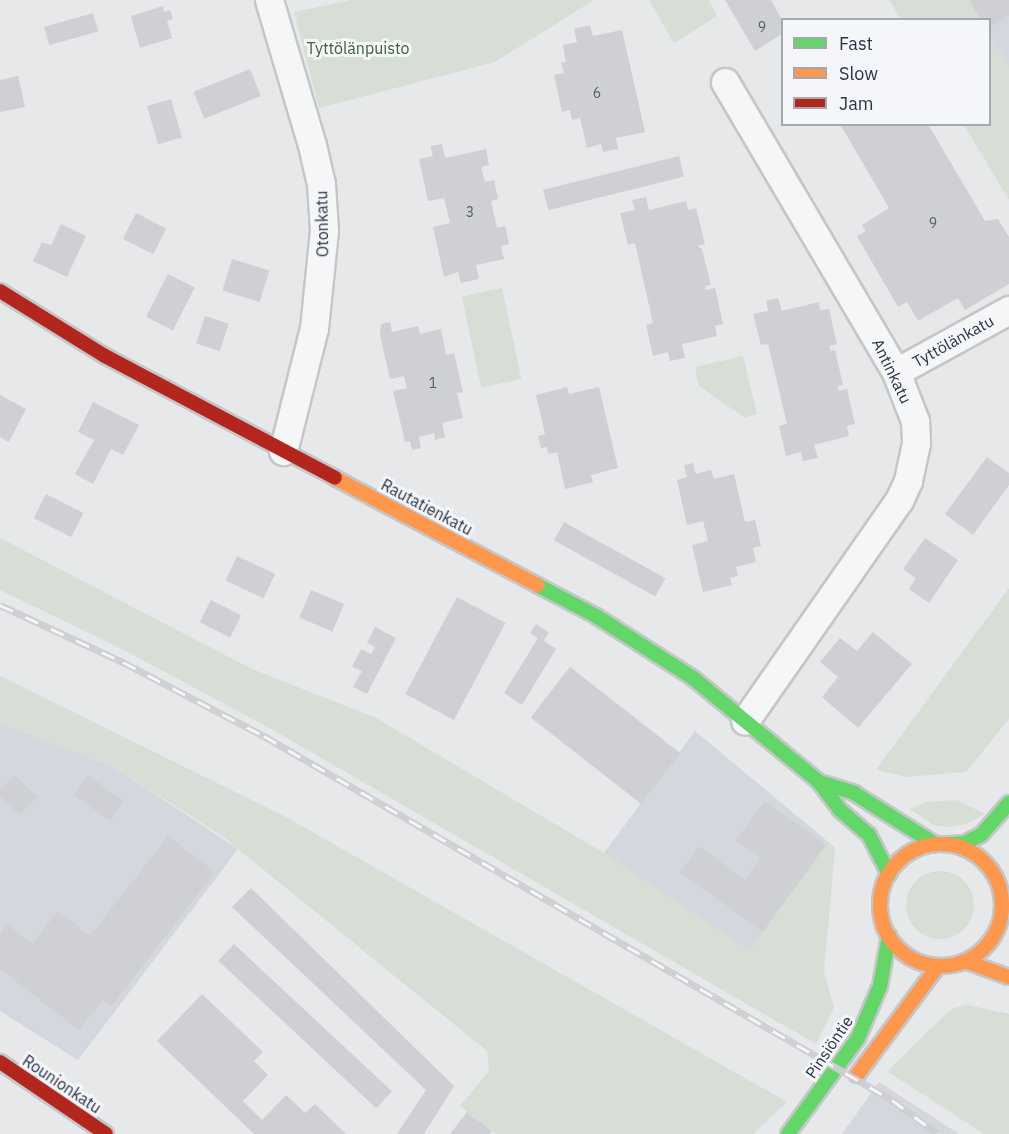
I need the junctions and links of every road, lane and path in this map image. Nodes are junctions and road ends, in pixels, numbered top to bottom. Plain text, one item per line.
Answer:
1 (269, 0) edge
2 (725, 82) dead end
3 (0, 291) edge
4 (1009, 310) edge
5 (896, 372) junction
6 (283, 451) junction
7 (745, 721) junction
8 (819, 782) junction
9 (1009, 803) edge
10 (935, 844) junction
11 (951, 844) junction
12 (1006, 872) dead end
13 (889, 874) junction
14 (1000, 887) junction
15 (1004, 927) edge
16 (889, 936) junction
17 (965, 961) junction
18 (938, 966) junction
19 (1009, 977) edge
20 (0, 1062) edge
21 (846, 1089) dead end
22 (106, 1134) edge
23 (788, 1134) edge

1 - 6 street, Otonkatu
2 - 5 street, Antinkatu
3 - 6 street, Rautatienkatu
4 - 5 street, Tyttölänkatu
5 - 7 street, Antinkatu
6 - 7 street, Rautatienkatu
7 - 8 street, Rautatienkatu
8 - 10 street, Rautatienkatu
8 - 13 street, Rautatienkatu
9 - 11 street
10 - 11 street
10 - 13 street
11 - 14 street
12 - 14 street
13 - 16 street
14 - 15 street
15 - 17 street
16 - 18 street
16 - 23 street, Pinsiöntie
17 - 18 street
17 - 19 street
18 - 21 street
20 - 22 street, Rounionkatu

